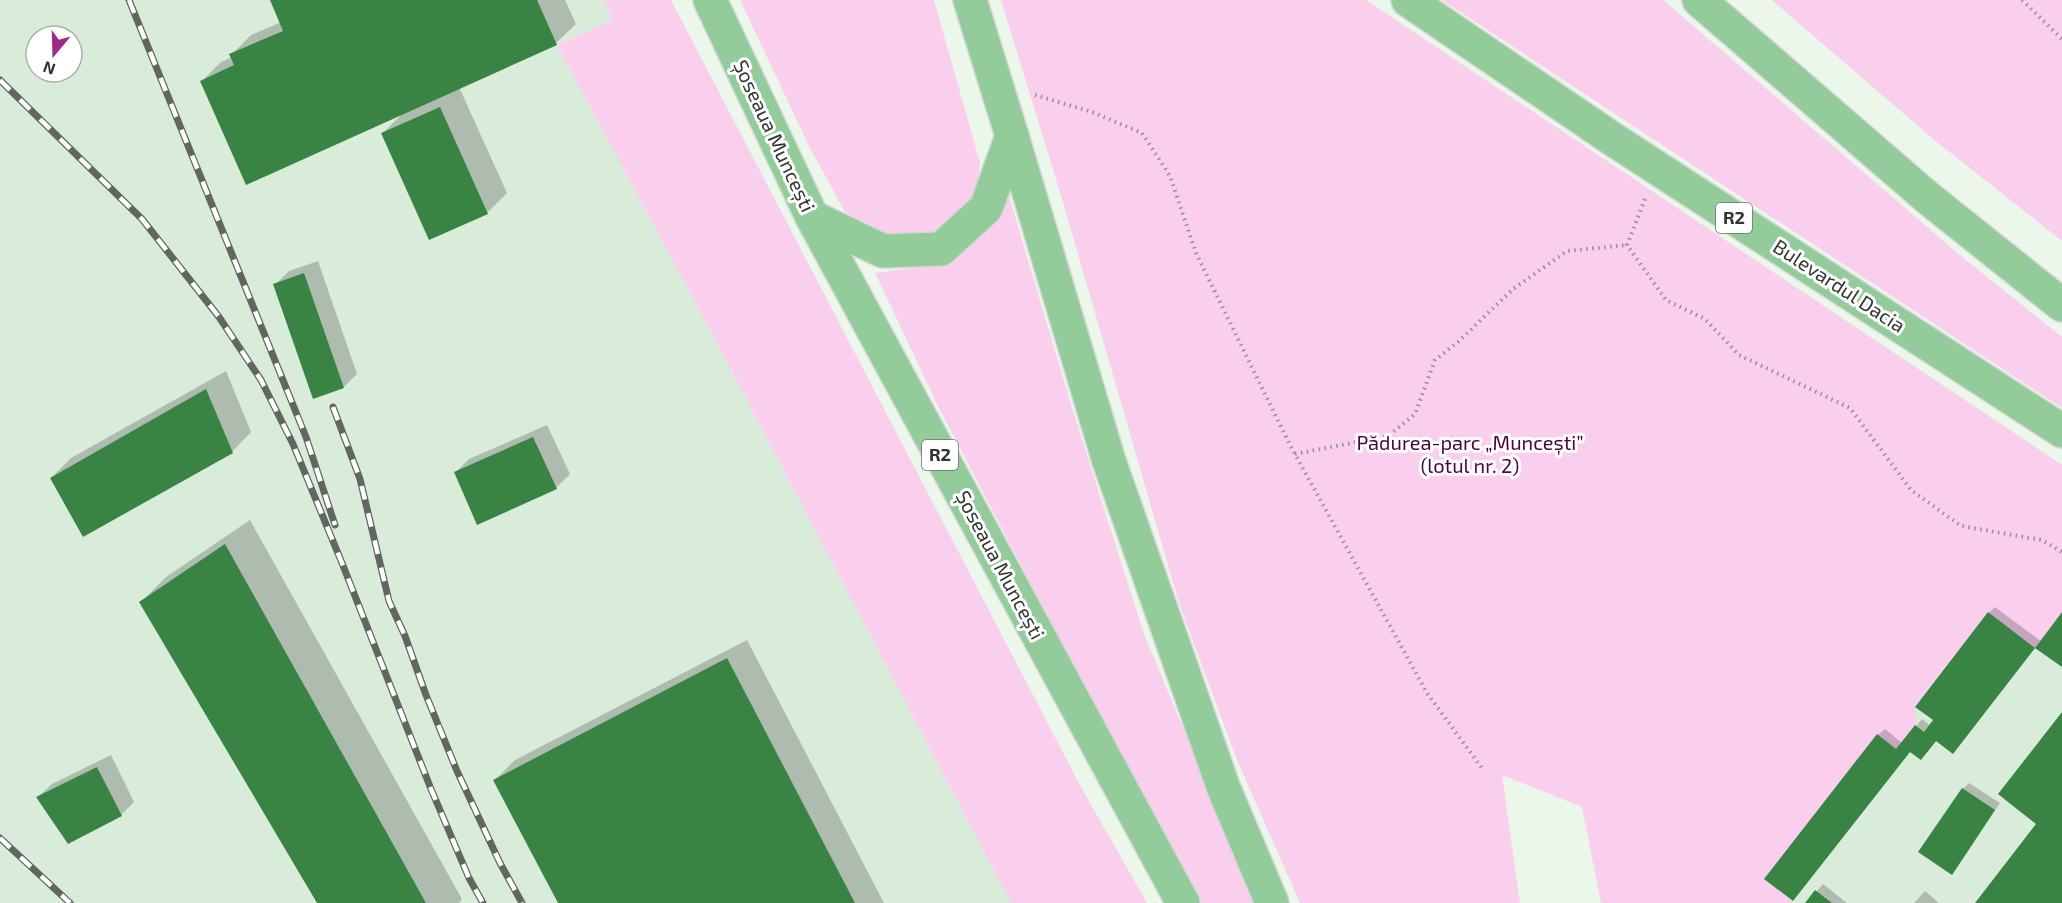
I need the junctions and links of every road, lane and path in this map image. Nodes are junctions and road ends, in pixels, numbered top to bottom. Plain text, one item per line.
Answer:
1 (710, 0) edge
2 (970, 0) edge
3 (1408, 0) edge
4 (1699, 0) edge
5 (2022, 0) edge
6 (2062, 39) edge
7 (996, 82) junction
8 (1012, 136) junction
9 (1657, 168) junction
10 (812, 217) junction
11 (1627, 245) junction
12 (2062, 305) edge
13 (2062, 431) edge
14 (1295, 454) junction
15 (2062, 552) edge
16 (1484, 771) dead end
17 (1183, 903) edge
18 (1272, 903) edge

1 - 10 main road, Șoseaua Muncești / R2
2 - 7 main road
3 - 9 main road, Bulevardul Dacia / R2
4 - 12 main road
5 - 6 path
7 - 8 main road
7 - 14 path
8 - 10 main road
8 - 18 main road
9 - 11 path
9 - 13 main road, Bulevardul Dacia / R2
10 - 17 main road, Șoseaua Muncești / R2
11 - 14 path
11 - 15 path
14 - 16 path

